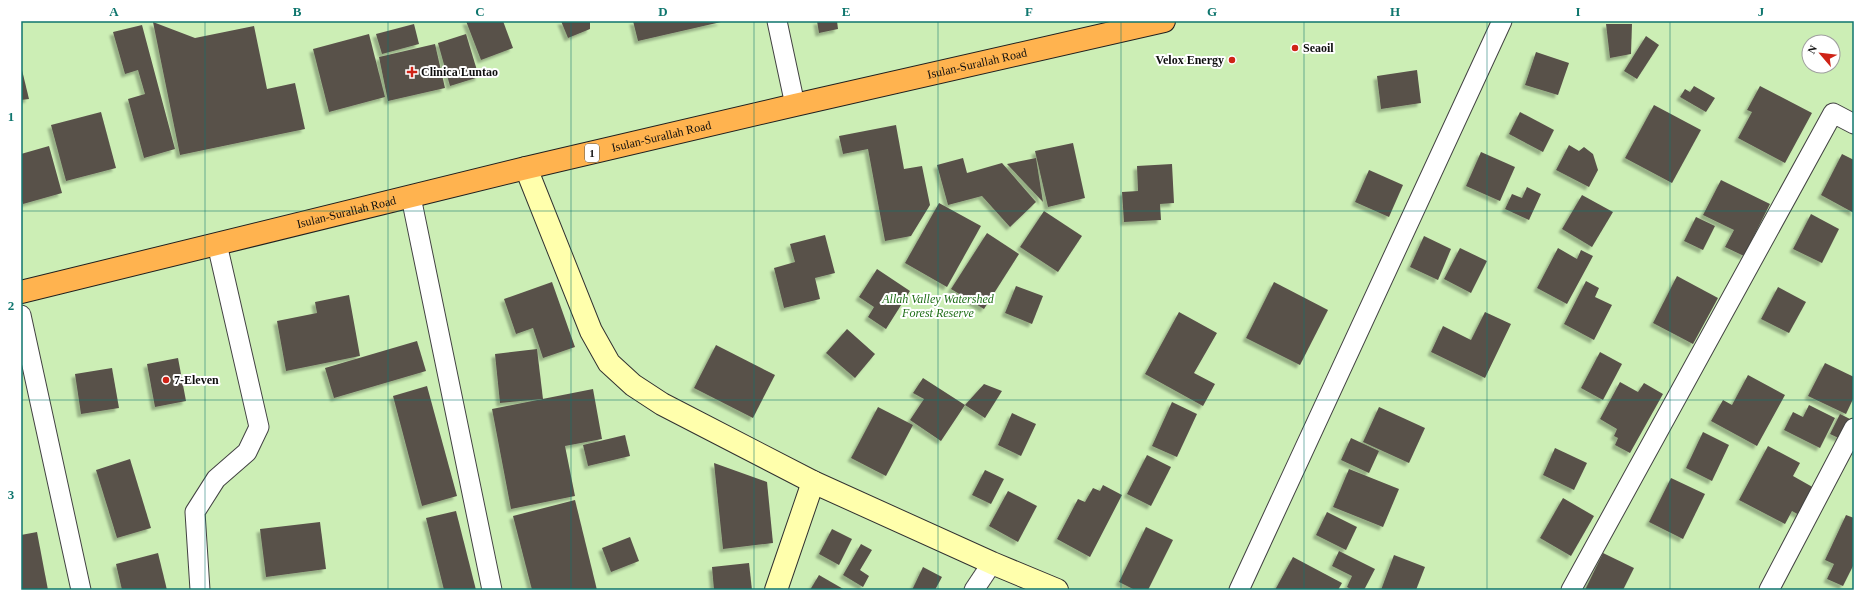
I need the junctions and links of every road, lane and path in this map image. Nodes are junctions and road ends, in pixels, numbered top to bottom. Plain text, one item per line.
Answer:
1 (777, 21) edge
2 (1164, 21) edge
3 (1502, 21) edge
4 (795, 105) junction
5 (1854, 124) edge
6 (526, 168) junction
7 (412, 197) junction
8 (217, 244) junction
9 (21, 292) edge
10 (21, 315) edge
11 (1854, 428) edge
12 (813, 482) junction
13 (992, 562) junction
14 (81, 590) edge
15 (200, 590) edge
16 (492, 590) edge
17 (776, 590) edge
18 (974, 590) edge
19 (1057, 590) edge
20 (1239, 590) edge
21 (1571, 590) edge
22 (1769, 590) edge

1 - 4 street
2 - 4 highway, Isulan-Surallah Road / 1
3 - 20 street
4 - 6 highway, Isulan-Surallah Road / 1
5 - 21 street
6 - 7 highway, Isulan-Surallah Road / 1
6 - 12 street
7 - 8 highway, Isulan-Surallah Road / 1
7 - 16 street
8 - 9 highway, Isulan-Surallah Road / 1
8 - 15 street
10 - 14 street
11 - 22 street
12 - 13 street
12 - 17 street
13 - 18 street
13 - 19 street

